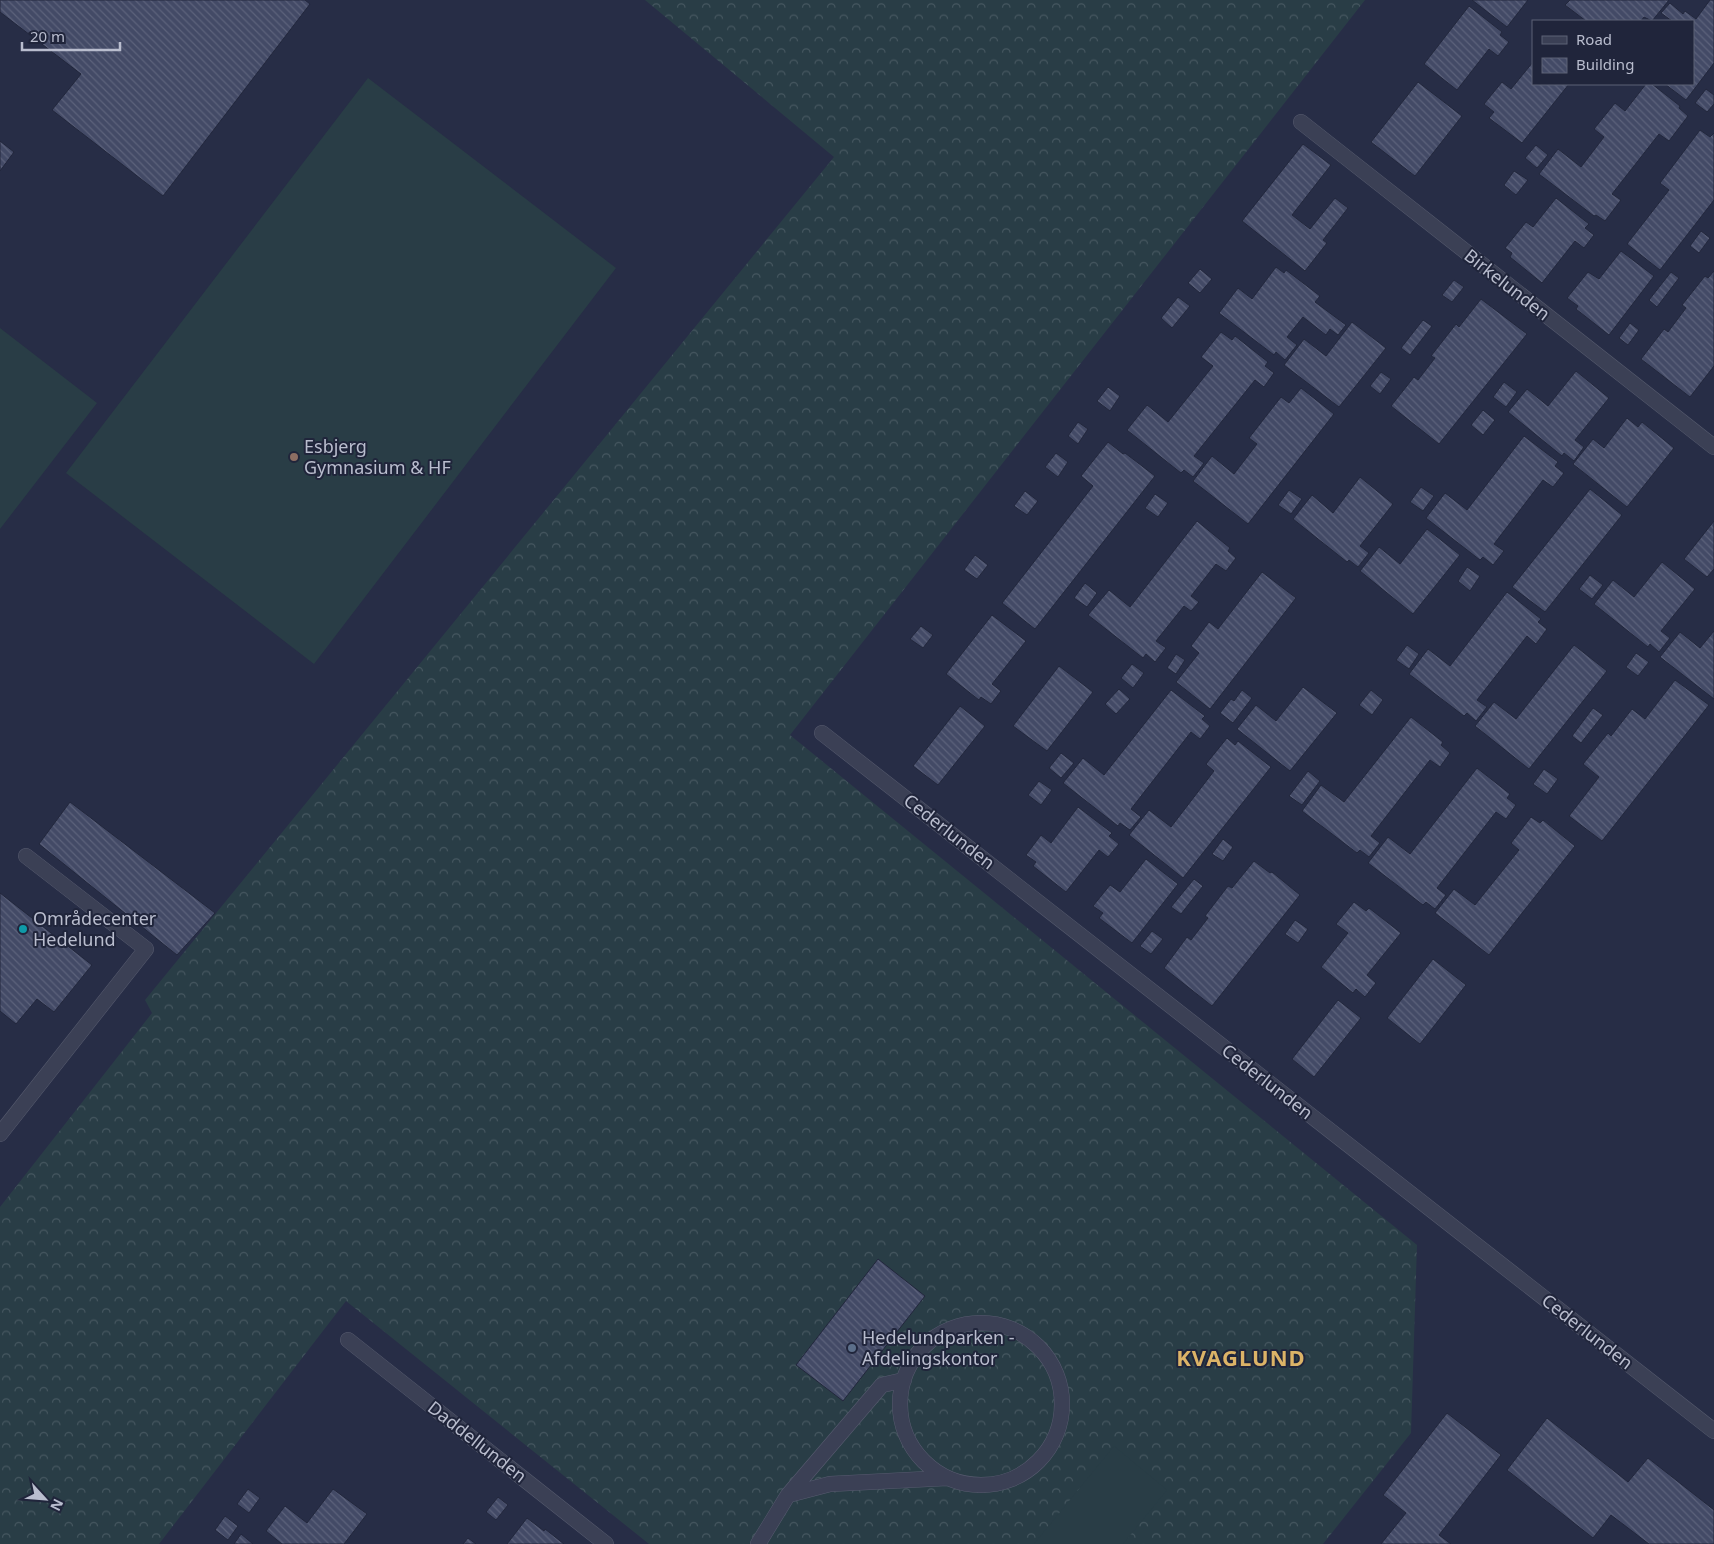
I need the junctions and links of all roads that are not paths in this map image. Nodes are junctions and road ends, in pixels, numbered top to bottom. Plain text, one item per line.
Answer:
1 (1301, 122) dead end
2 (1714, 447) edge
3 (822, 732) dead end
4 (26, 856) dead end
5 (0, 1134) edge
6 (348, 1340) dead end
7 (904, 1380) junction
8 (1714, 1431) edge
9 (947, 1478) junction
10 (788, 1495) junction
11 (606, 1544) edge
12 (758, 1544) edge

1 - 2 street, Birkelunden
3 - 8 street, Cederlunden
4 - 5 street
6 - 11 street, Daddellunden
7 - 9 street
7 - 9 street
7 - 10 street
9 - 10 street
10 - 12 street

